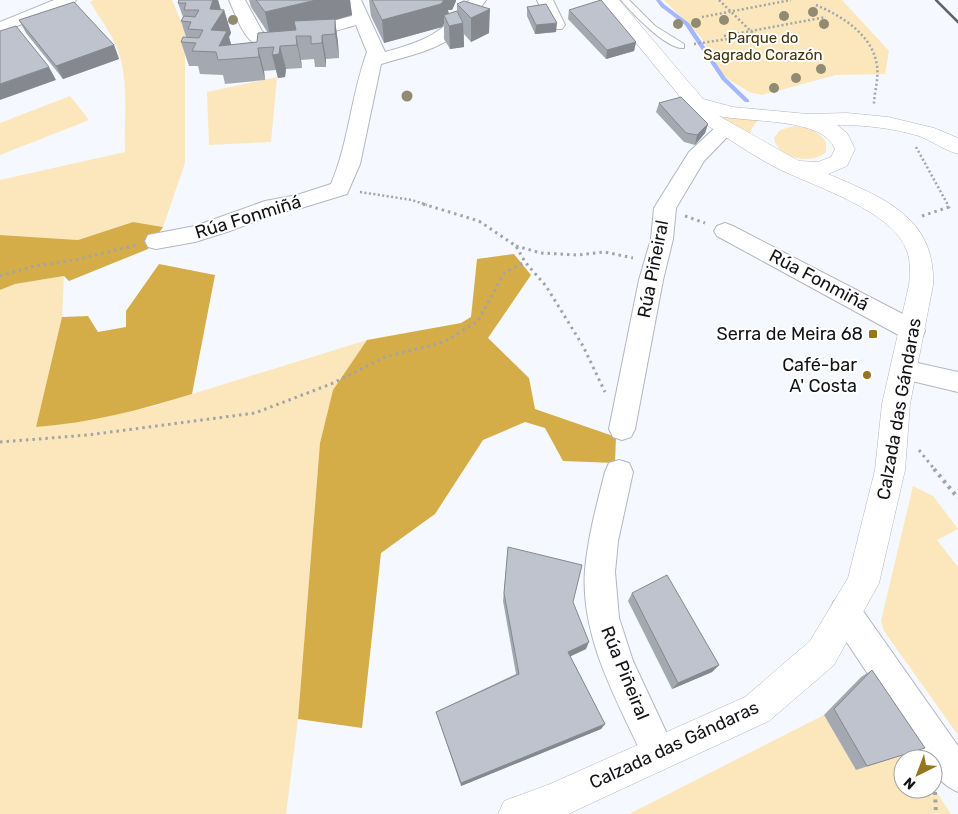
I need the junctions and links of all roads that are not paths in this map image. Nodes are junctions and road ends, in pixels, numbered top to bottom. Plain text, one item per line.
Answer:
1 (68, 0) edge
2 (237, 0) edge
3 (353, 0) edge
4 (478, 0) edge
5 (545, 0) edge
6 (610, 0) edge
7 (625, 0) edge
8 (361, 19) junction
9 (556, 26) edge
10 (0, 28) edge
11 (681, 46) road end
12 (374, 60) junction
13 (696, 103) junction
14 (787, 118) junction
15 (808, 120) junction
16 (895, 126) junction
17 (725, 129) junction
18 (958, 147) edge
19 (841, 152) junction
20 (768, 153) junction
21 (796, 167) junction
22 (870, 201) junction
23 (724, 230) road end
24 (156, 241) road end
25 (913, 331) junction
26 (904, 370) junction
27 (958, 382) edge
28 (622, 429) road end
29 (619, 472) dead end
30 (845, 612) junction
31 (659, 753) junction
32 (946, 780) edge
33 (557, 807) edge
34 (517, 814) edge

1 - 10 street
2 - 8 street
3 - 8 street
4 - 12 street
5 - 9 street
6 - 13 street
7 - 11 lane
8 - 12 street
12 - 24 street, Rúa Fonmiñá
13 - 14 street
13 - 17 street
14 - 15 street
14 - 20 street
15 - 16 street
15 - 19 street
16 - 18 street
16 - 19 street
17 - 20 street
17 - 28 street, Rúa Piñeiral
19 - 21 street
19 - 22 street
20 - 21 street
21 - 22 street
22 - 25 street, Calzada das Gándaras
23 - 25 street, Rúa Fonmiñá
25 - 26 street, Calzada das Gándaras
26 - 27 street
26 - 30 street, Calzada das Gándaras
29 - 31 street, Rúa Piñeiral
30 - 31 street, Calzada das Gándaras
30 - 32 street
31 - 33 street, Calzada das Gándaras
33 - 34 street, Calzada das Gándaras

